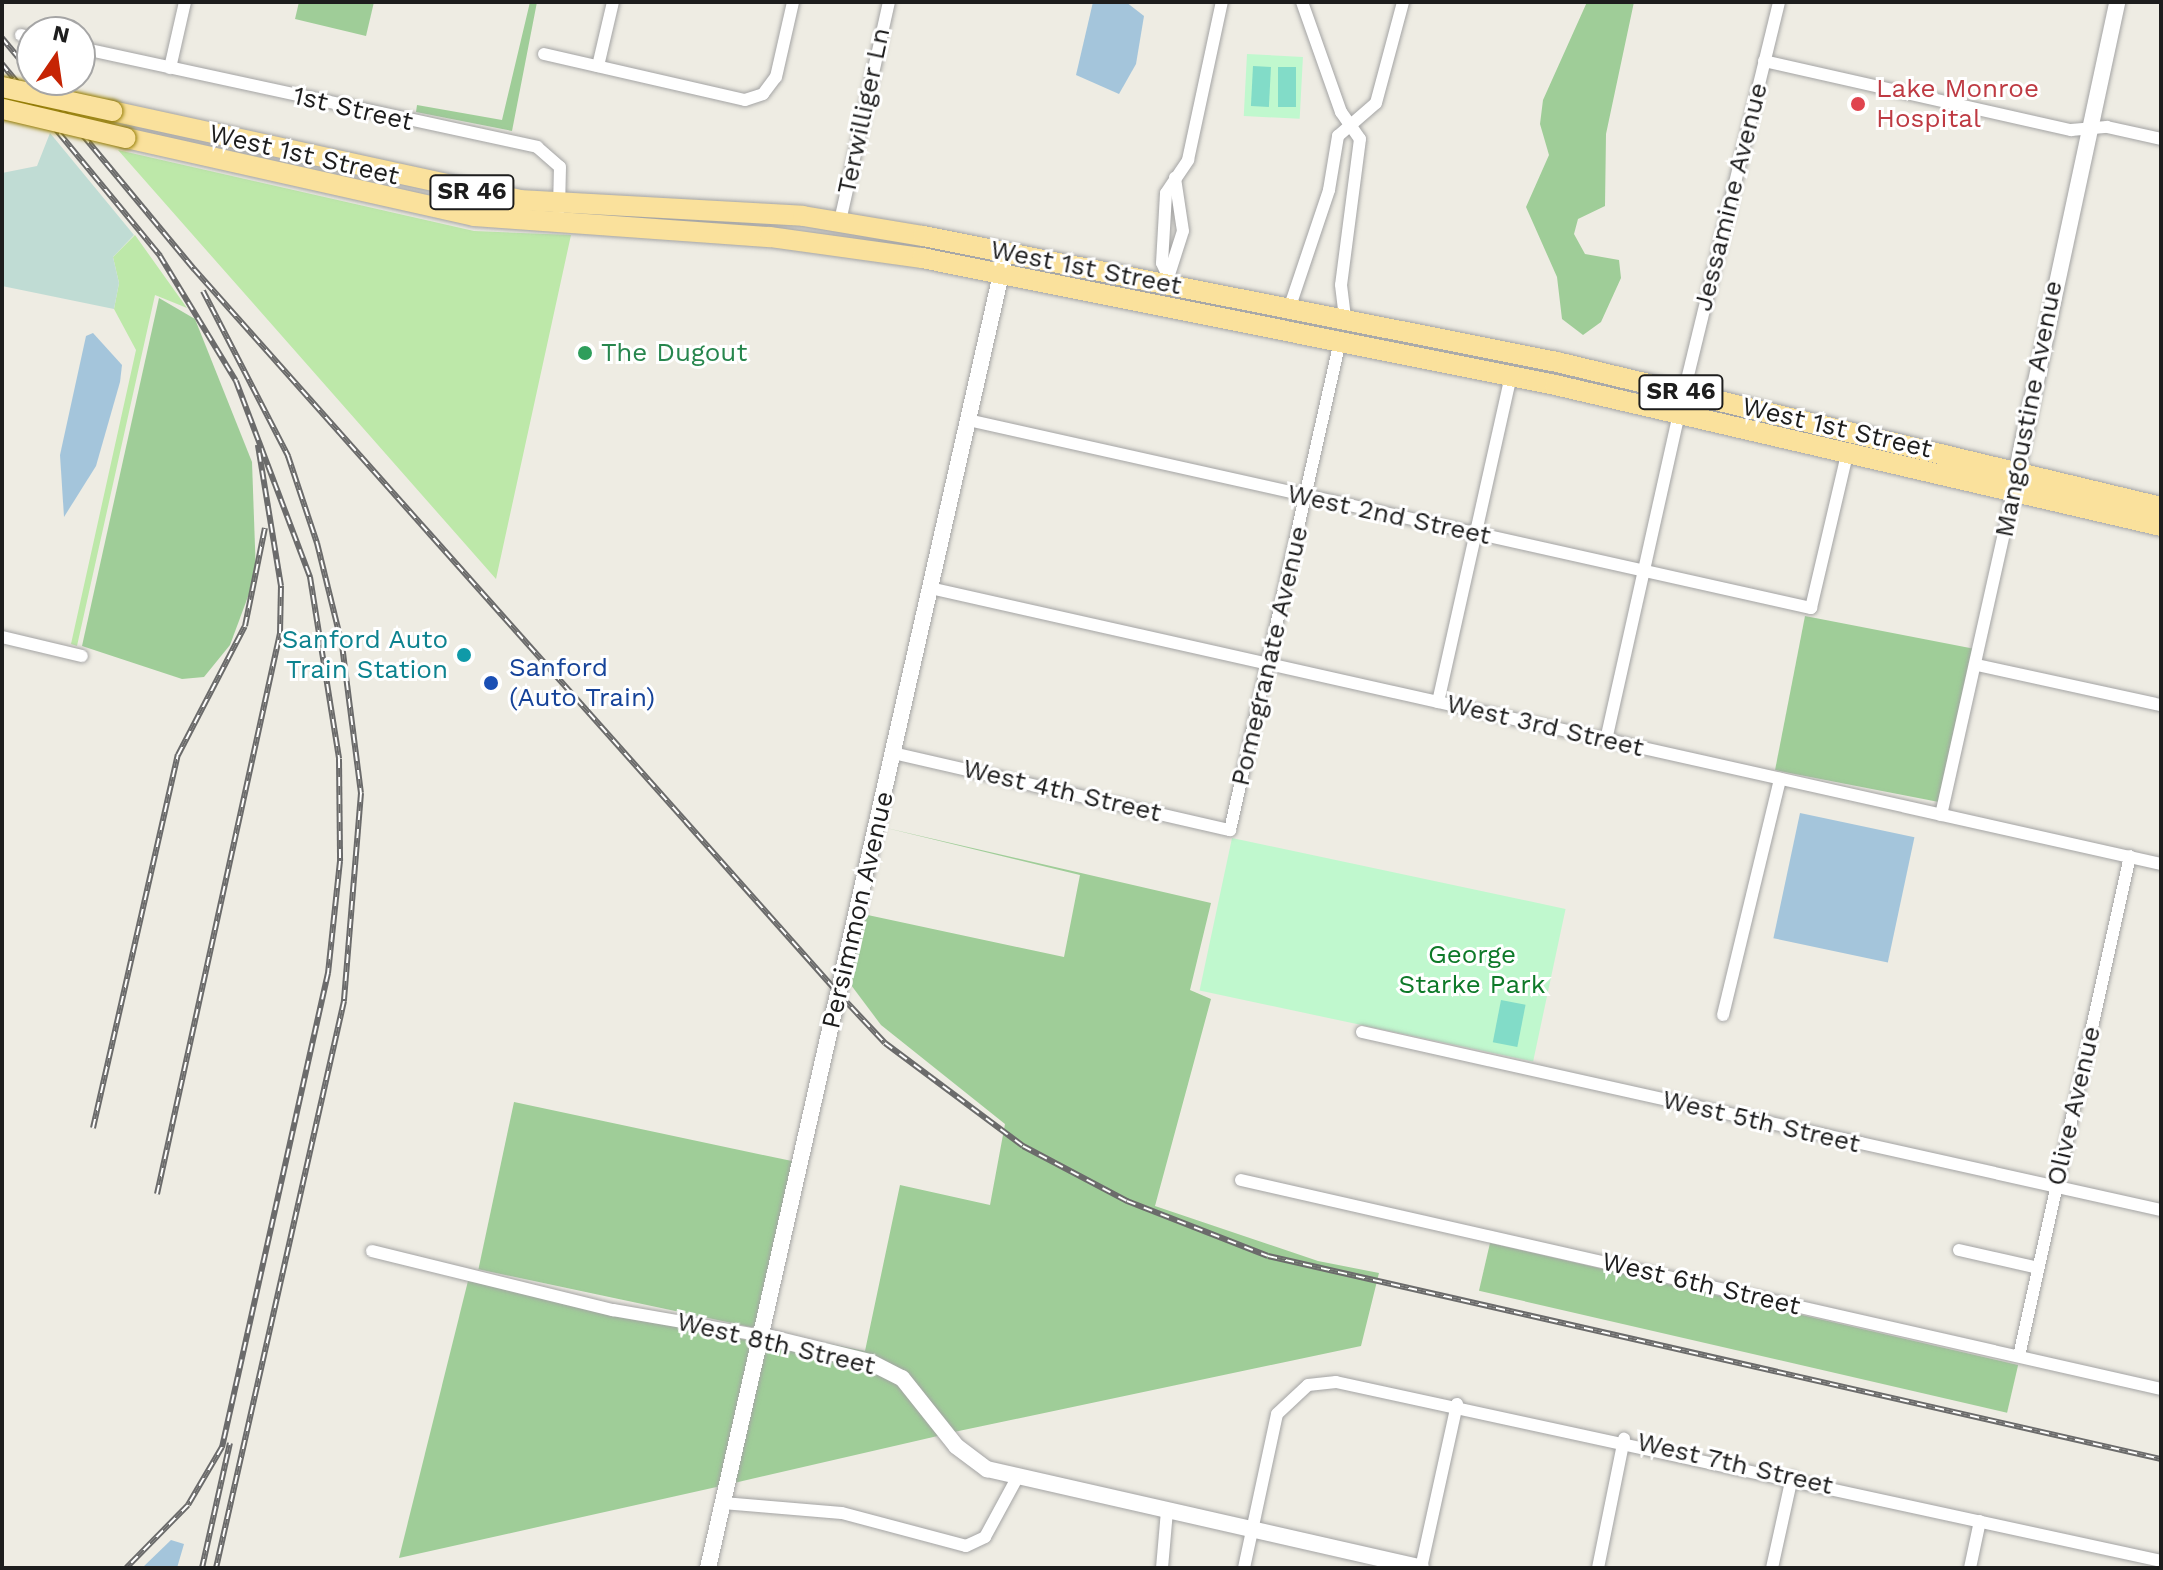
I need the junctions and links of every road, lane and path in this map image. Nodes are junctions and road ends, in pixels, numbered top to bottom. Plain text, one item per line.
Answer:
1 (185, 2) edge
2 (613, 2) edge
3 (793, 2) edge
4 (889, 2) edge
5 (1222, 2) edge
6 (1302, 2) edge
7 (1403, 2) edge
8 (1779, 2) edge
9 (2117, 2) edge
10 (96, 52) edge
11 (544, 54) dead end
12 (1764, 61) junction
13 (598, 66) junction
14 (170, 68) junction
15 (2, 87) edge
16 (2, 109) edge
17 (1349, 122) junction
18 (2089, 127) junction
19 (2161, 139) edge
20 (559, 205) junction
21 (840, 221) junction
22 (557, 227) junction
23 (1006, 252) junction
24 (1001, 274) junction
25 (1167, 280) junction
26 (1289, 309) junction
27 (1345, 320) junction
28 (1399, 331) junction
29 (1340, 341) junction
30 (1511, 375) junction
31 (1684, 392) junction
32 (1596, 395) junction
33 (1740, 405) junction
34 (1679, 414) junction
35 (968, 420) junction
36 (1847, 454) junction
37 (2015, 471) junction
38 (2013, 493) junction
39 (1306, 497) junction
40 (2161, 507) edge
41 (2161, 526) edge
42 (1475, 533) junction
43 (1644, 571) junction
44 (930, 588) junction
45 (2, 637) edge
46 (82, 656) dead end
47 (1269, 664) junction
48 (1977, 665) junction
49 (1438, 702) junction
50 (2161, 705) edge
51 (1606, 740) junction
52 (893, 753) junction
53 (1780, 779) junction
54 (1941, 815) junction
55 (1230, 830) joint
56 (2130, 856) junction
57 (2161, 864) edge
58 (1723, 1015) dead end
59 (1362, 1032) dead end
60 (1241, 1180) dead end
61 (2056, 1186) junction
62 (2161, 1210) edge
63 (1959, 1250) dead end
64 (372, 1251) dead end
65 (2038, 1268) junction
66 (763, 1336) junction
67 (2019, 1356) junction
68 (2161, 1389) edge
69 (1457, 1404) junction
70 (1624, 1439) junction
71 (1792, 1477) junction
72 (1017, 1478) junction
73 (723, 1503) junction
74 (1167, 1511) junction
75 (1980, 1521) junction
76 (1252, 1530) junction
77 (2161, 1561) edge
78 (708, 1568) edge
79 (1162, 1568) edge
80 (1244, 1568) edge
81 (1421, 1568) edge
82 (1598, 1568) edge
83 (1772, 1568) edge
84 (1970, 1568) edge

1 - 14 street
2 - 13 street
3 - 13 street
4 - 21 street, Terwilliger Ln
5 - 25 street
6 - 17 street
7 - 17 street
8 - 12 street, Jessamine Avenue
9 - 18 street, Mangoustine Avenue
10 - 14 street, 1st Street
11 - 13 street
12 - 18 street
12 - 31 street, Jessamine Avenue
14 - 20 street, 1st Street
15 - 20 main road, West 1st Street / SR 46, bridge
16 - 22 main road, West 1st Street / SR 46, bridge
17 - 26 street
17 - 27 street
18 - 19 street
18 - 37 street, Mangoustine Avenue
20 - 21 main road, West 1st Street / SR 46
20 - 22 street, 1st Street
21 - 23 main road, West 1st Street / SR 46
22 - 24 main road, West 1st Street / SR 46
23 - 24 street, Persimmon Avenue
23 - 25 main road, West 1st Street / SR 46
24 - 29 main road, West 1st Street / SR 46
24 - 35 street, Persimmon Avenue
25 - 26 main road, West 1st Street / SR 46
26 - 27 main road, West 1st Street / SR 46
27 - 28 main road, West 1st Street / SR 46
28 - 29 main road
28 - 31 main road, West 1st Street / SR 46
29 - 30 main road, West 1st Street / SR 46
29 - 39 street, Pomegranate Avenue
30 - 32 main road, West 1st Street / SR 46
30 - 42 street
31 - 32 main road
31 - 33 main road, West 1st Street / SR 46
32 - 34 main road, West 1st Street / SR 46
33 - 34 main road
33 - 37 main road, West 1st Street / SR 46
34 - 36 main road, West 1st Street / SR 46
34 - 43 street
35 - 39 street, West 2nd Street
35 - 44 street, Persimmon Avenue
36 - 38 main road, West 1st Street / SR 46
36 - 43 street, West 2nd Street
37 - 38 street, Mangoustine Avenue
37 - 40 main road, West 1st Street / SR 46
38 - 41 main road, West 1st Street / SR 46
38 - 48 street, Mangoustine Avenue
39 - 42 street, West 2nd Street
39 - 47 street, Pomegranate Avenue
42 - 43 street, West 2nd Street
42 - 49 street
43 - 51 street
44 - 47 street, West 3rd Street
44 - 52 street, Persimmon Avenue
45 - 46 street
47 - 49 street, West 3rd Street
47 - 55 street, Pomegranate Avenue
48 - 50 street
48 - 54 street, Mangoustine Avenue
49 - 51 street, West 3rd Street
51 - 53 street, West 3rd Street
52 - 55 street, West 4th Street
52 - 66 street, Persimmon Avenue
53 - 54 street, West 3rd Street
53 - 58 street
54 - 56 street, West 3rd Street
56 - 57 street, West 3rd Street
56 - 61 street, Olive Avenue
59 - 61 street, West 5th Street
60 - 67 street, West 6th Street
61 - 62 street, West 5th Street
61 - 65 street, Olive Avenue
63 - 65 street
64 - 66 street, West 8th Street
65 - 67 street, Olive Avenue
66 - 72 street, West 8th Street
66 - 73 street, Persimmon Avenue
67 - 68 street, West 6th Street
69 - 70 street, West 7th Street
69 - 76 street, West 7th Street
69 - 81 street
70 - 71 street, West 7th Street
70 - 82 street
71 - 75 street, West 7th Street
71 - 83 street
72 - 73 street
72 - 74 street, West 8th Street
73 - 78 street, Persimmon Avenue
74 - 76 street, West 8th Street
74 - 79 street
75 - 77 street, West 7th Street
75 - 84 street
76 - 80 street
76 - 81 street, West 8th Street

